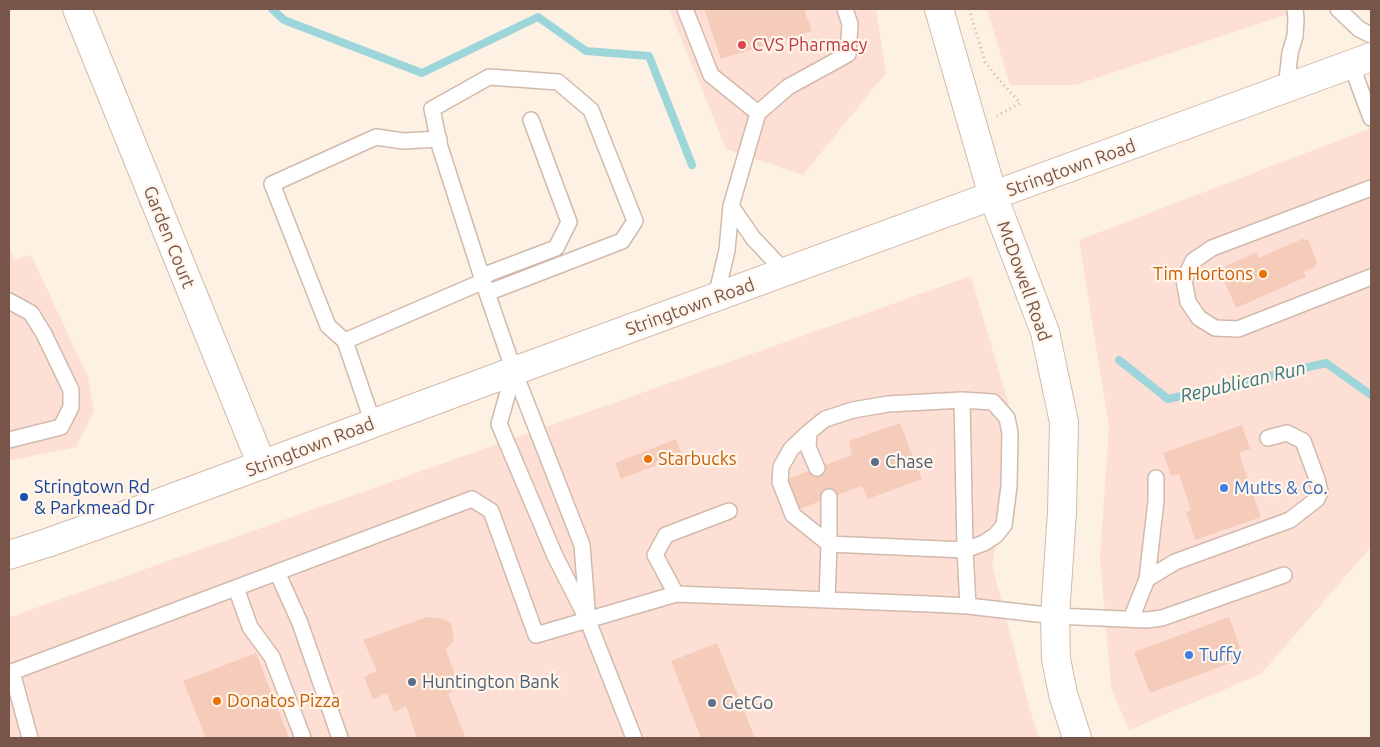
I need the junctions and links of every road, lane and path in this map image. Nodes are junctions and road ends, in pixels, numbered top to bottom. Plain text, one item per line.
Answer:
1 (77, 9) edge
2 (685, 9) edge
3 (845, 9) edge
4 (939, 9) edge
5 (969, 9) edge
6 (1295, 9) edge
7 (1338, 9) edge
8 (1371, 35) edge
9 (1361, 61) edge
10 (1286, 89) junction
11 (758, 113) junction
12 (1371, 118) edge
13 (531, 120) dead end
14 (974, 129) junction
15 (438, 139) junction
16 (1371, 188) edge
17 (993, 196) junction
18 (731, 206) junction
19 (785, 272) junction
20 (1371, 277) edge
21 (484, 283) junction
22 (716, 297) junction
23 (9, 301) edge
24 (345, 341) junction
25 (514, 371) junction
26 (962, 400) junction
27 (373, 423) junction
28 (808, 432) junction
29 (1268, 438) dead end
30 (9, 440) edge
31 (262, 465) junction
32 (818, 468) dead end
33 (1156, 478) dead end
34 (829, 498) dead end
35 (729, 511) dead end
36 (829, 544) junction
37 (965, 550) junction
38 (9, 555) edge
39 (277, 572) junction
40 (1284, 574) dead end
41 (1147, 578) junction
42 (236, 588) junction
43 (676, 594) junction
44 (827, 600) junction
45 (968, 606) junction
46 (1055, 616) junction
47 (1130, 619) junction
48 (588, 621) junction
49 (30, 738) edge
50 (303, 738) edge
51 (340, 738) edge
52 (634, 738) edge
53 (1078, 738) edge

1 - 31 main road, Garden Court
2 - 11 lane
3 - 11 lane
4 - 14 main road, McDowell Road
5 - 14 path
6 - 10 lane
7 - 8 lane
9 - 10 main road, Stringtown Road
9 - 12 lane
10 - 17 main road, Stringtown Road
11 - 18 lane
13 - 21 lane
14 - 17 main road, McDowell Road
15 - 21 lane
15 - 21 lane
15 - 24 lane
16 - 20 lane
17 - 19 main road, Stringtown Road
17 - 46 main road, McDowell Road
18 - 19 lane
18 - 22 lane
19 - 22 main road, Stringtown Road
21 - 24 lane
21 - 25 lane
22 - 25 main road, Stringtown Road
23 - 30 lane
24 - 27 lane
25 - 27 main road, Stringtown Road
25 - 48 lane
25 - 48 lane
26 - 28 lane
26 - 37 lane
26 - 37 lane
27 - 31 main road, Stringtown Road
28 - 32 lane
28 - 36 lane
29 - 41 lane
31 - 38 main road, Stringtown Road
33 - 41 lane
34 - 36 lane
35 - 43 lane
36 - 37 lane
36 - 44 lane
37 - 45 lane
39 - 42 lane
39 - 48 lane
39 - 51 lane
40 - 47 lane
41 - 47 lane
42 - 49 lane
42 - 50 lane
43 - 44 lane
43 - 48 lane
44 - 45 lane
45 - 46 lane
46 - 47 lane
46 - 53 main road, McDowell Road
48 - 52 lane

